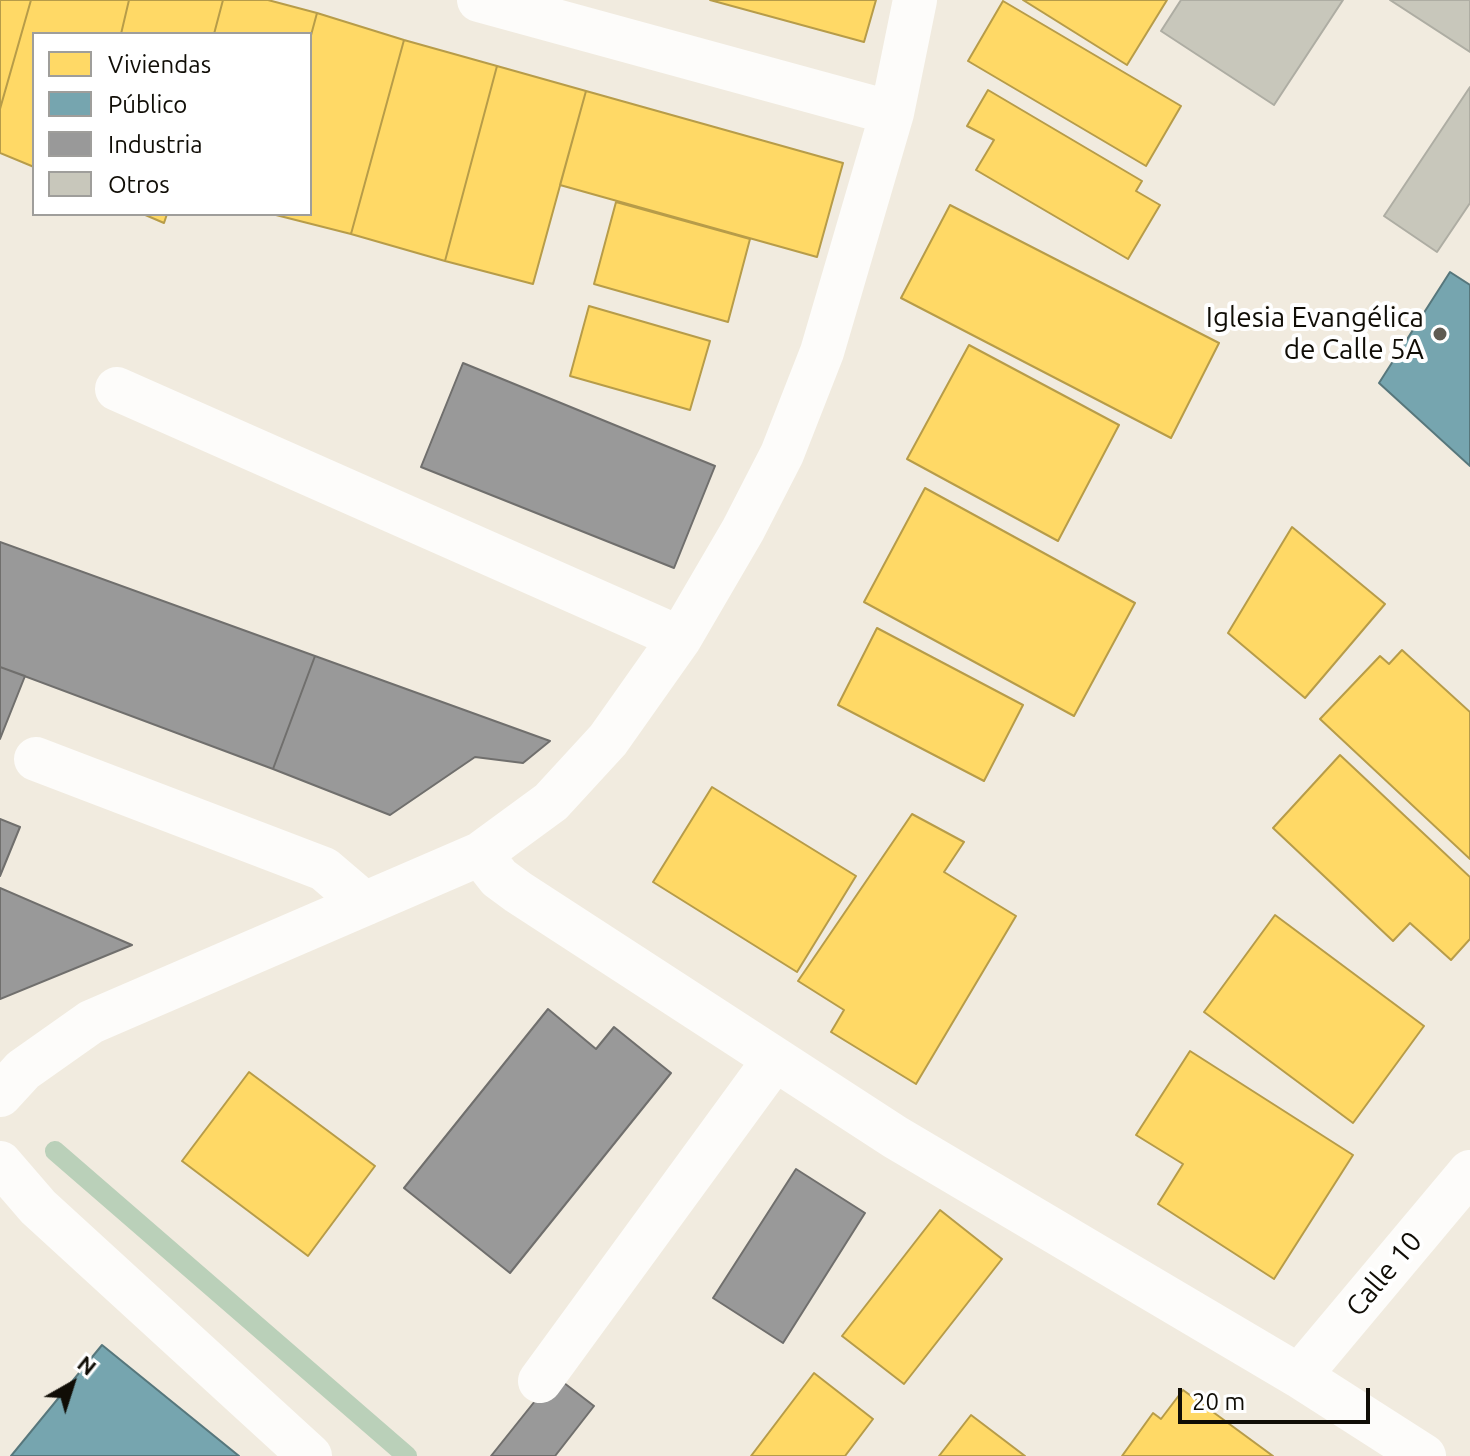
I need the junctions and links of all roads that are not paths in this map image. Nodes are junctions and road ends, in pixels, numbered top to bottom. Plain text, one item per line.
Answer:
1 (479, 0) edge
2 (915, 0) edge
3 (892, 113) junction
4 (117, 389) dead end
5 (680, 638) junction
6 (36, 759) dead end
7 (480, 854) junction
8 (365, 904) junction
9 (775, 1059) junction
10 (0, 1095) edge
11 (0, 1163) edge
12 (1470, 1172) edge
13 (1299, 1376) junction
14 (540, 1381) dead end
15 (310, 1456) edge
16 (1424, 1456) edge

1 - 3 street
2 - 3 street
3 - 5 street
4 - 5 street
5 - 7 street
6 - 8 street
7 - 8 street
7 - 9 street
8 - 10 street
9 - 13 street
9 - 14 street
11 - 15 street
12 - 13 street, Calle 10
13 - 16 street

